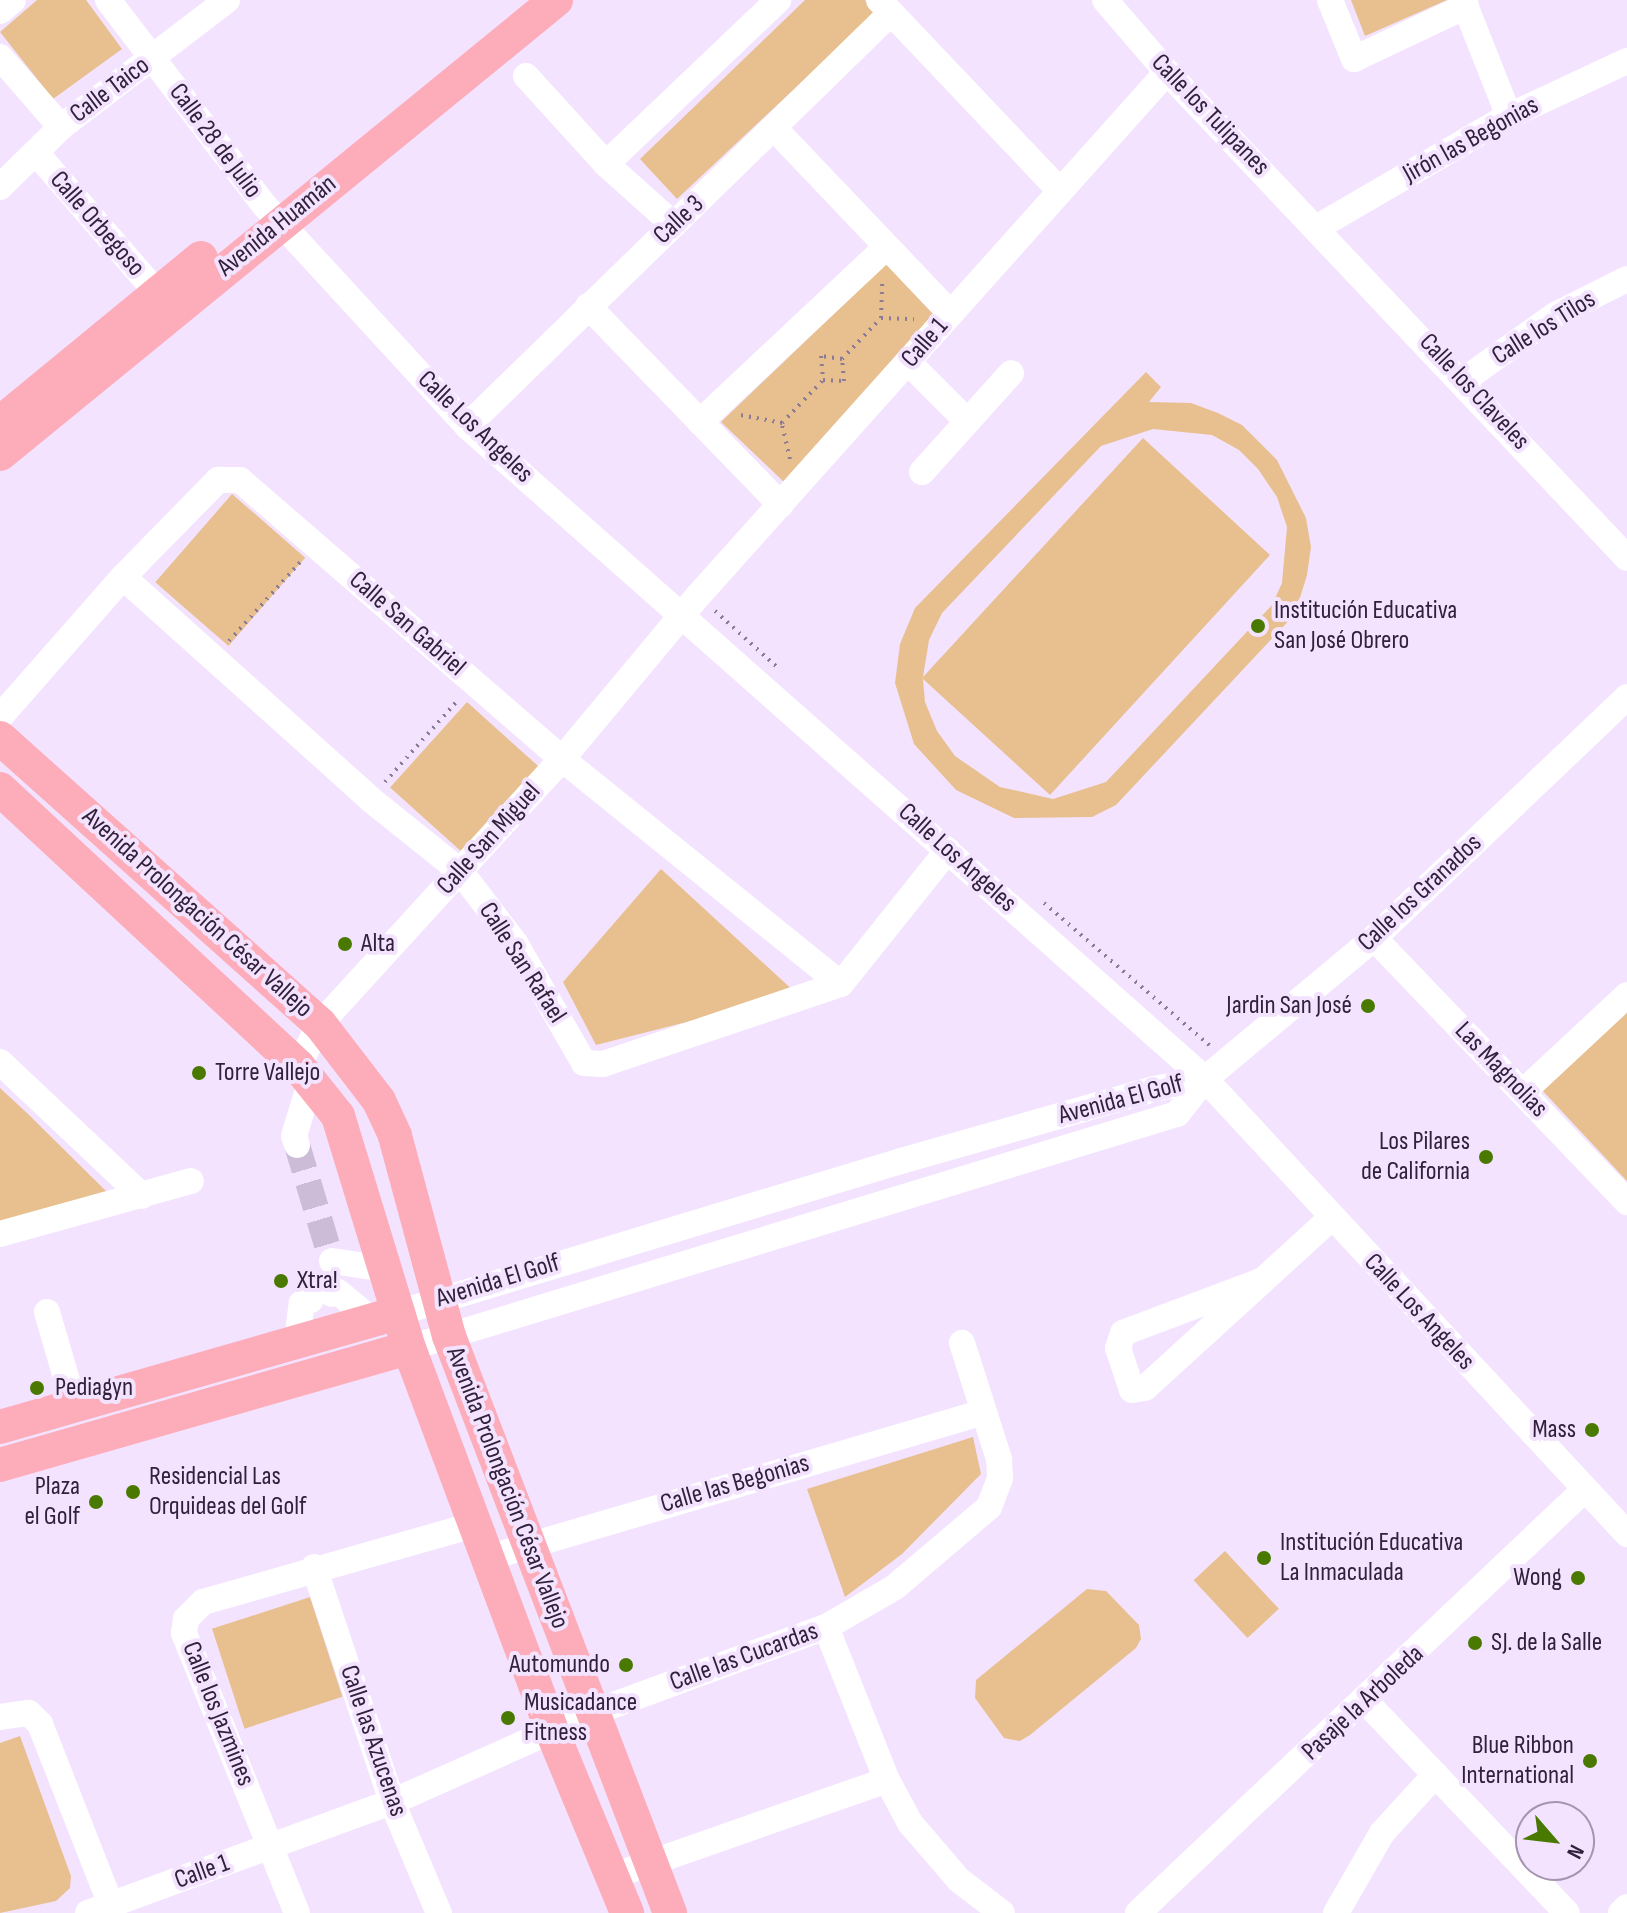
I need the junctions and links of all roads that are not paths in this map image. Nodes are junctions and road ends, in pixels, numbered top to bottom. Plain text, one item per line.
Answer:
1 (13, 0) edge
2 (108, 0) edge
3 (227, 0) edge
4 (524, 0) edge
5 (556, 0) edge
6 (778, 0) edge
7 (1105, 0) edge
8 (1330, 0) edge
9 (1465, 3) edge
10 (884, 7) edge
11 (0, 11) edge
12 (0, 57) edge
13 (153, 59) junction
14 (1627, 61) edge
15 (1167, 72) junction
16 (526, 76) dead end
17 (1509, 116) junction
18 (61, 127) junction
19 (775, 129) junction
20 (38, 155) junction
21 (606, 164) junction
22 (0, 187) edge
23 (1059, 190) junction
24 (272, 214) junction
25 (674, 225) junction
26 (1318, 227) junction
27 (884, 259) junction
28 (1627, 279) edge
29 (157, 293) junction
30 (588, 306) junction
31 (940, 317) junction
32 (908, 362) junction
33 (1011, 373) dead end
34 (1464, 380) junction
35 (967, 421) junction
36 (700, 422) junction
37 (0, 423) edge
38 (467, 426) junction
39 (0, 454) edge
40 (922, 472) dead end
41 (781, 505) junction
42 (1627, 558) edge
43 (123, 577) junction
44 (684, 614) junction
45 (1627, 697) edge
46 (0, 717) edge
47 (0, 738) edge
48 (562, 759) junction
49 (0, 789) edge
50 (948, 850) junction
51 (460, 871) junction
52 (1374, 938) junction
53 (841, 984) junction
54 (1627, 995) edge
55 (320, 1024) junction
56 (0, 1062) edge
57 (305, 1073) junction
58 (1205, 1079) junction
59 (1523, 1092) junction
60 (297, 1145) tunnel mouth
61 (901, 1161) junction
62 (191, 1181) dead end
63 (142, 1196) junction
64 (913, 1196) junction
65 (1627, 1202) edge
66 (1331, 1218) junction
67 (0, 1234) edge
68 (386, 1269) junction
69 (1261, 1281) junction
70 (327, 1296) junction
71 (438, 1299) junction
72 (47, 1312) dead end
73 (385, 1316) junction
74 (449, 1336) junction
75 (297, 1341) junction
76 (962, 1343) dead end
77 (409, 1348) junction
78 (85, 1402) junction
79 (984, 1412) junction
80 (0, 1427) edge
81 (107, 1433) junction
82 (0, 1465) edge
83 (1584, 1490) junction
84 (474, 1525) junction
85 (1627, 1534) edge
86 (529, 1545) junction
87 (487, 1558) junction
88 (314, 1567) junction
89 (826, 1627) junction
90 (1366, 1702) junction
91 (592, 1713) junction
92 (0, 1717) edge
93 (553, 1734) junction
94 (1435, 1775) junction
95 (887, 1780) junction
96 (392, 1802) junction
97 (272, 1848) junction
98 (649, 1860) junction
99 (613, 1876) junction
100 (1627, 1907) edge
101 (99, 1909) edge
102 (987, 1911) edge
103 (297, 1913) edge
104 (439, 1913) edge
105 (627, 1913) edge
106 (670, 1913) edge
107 (1138, 1913) edge
108 (1336, 1913) edge
109 (1567, 1913) edge
110 (1621, 1913) edge

1 - 11 street
2 - 13 street, Calle 28 de Julio
3 - 13 street, Calle Taico
4 - 24 main road, Avenida Huamán
5 - 24 main road, Avenida Huamán
6 - 21 street
7 - 15 street, Calle los Tulipanes
8 - 9 street
9 - 17 street
10 - 19 street, Calle 3
10 - 23 street
12 - 18 street
13 - 18 street, Calle Taico
13 - 24 street, Calle 28 de Julio
14 - 17 street, Jirón las Begonias
15 - 23 street, Calle 1
15 - 26 street, Calle los Tulipanes
16 - 21 street
17 - 26 street, Jirón las Begonias
18 - 20 street, Calle Taico
19 - 25 street, Calle 3
19 - 27 street
20 - 22 street, Calle Taico
20 - 29 street, Calle Orbegoso
21 - 25 street
23 - 31 street, Calle 1
24 - 29 main road, Avenida Huamán
24 - 38 street, Calle Los Angeles
24 - 39 main road, Avenida Huamán
25 - 30 street, Calle 3
26 - 34 street, Calle los Claveles
27 - 31 street
27 - 36 street
28 - 34 street, Calle los Tilos
29 - 37 main road, Avenida Huamán
30 - 36 street
30 - 38 street, Calle 3
31 - 32 street, Calle 1
32 - 35 street
32 - 41 street, Calle 1
33 - 35 street
34 - 42 street, Calle los Claveles
35 - 40 street
36 - 41 street
38 - 44 street, Calle Los Angeles
41 - 44 street, Calle 1
43 - 46 street, Calle San Gabriel
43 - 48 street, Calle San Gabriel
43 - 51 street, Calle San Rafael
44 - 48 street, Calle San Miguel
44 - 50 street, Calle Los Angeles
45 - 52 street, Calle los Granados
47 - 55 main road, Avenida Prolongación César Vallejo
48 - 51 street, Calle San Miguel
48 - 53 street, Calle San Gabriel
49 - 57 main road, Avenida Prolongación César Vallejo
50 - 53 street
50 - 58 street, Calle Los Angeles
51 - 53 street, Calle San Rafael
51 - 55 street, Calle San Miguel
52 - 58 street, Calle los Granados
52 - 59 street, Las Magnolias
54 - 59 street
55 - 57 street, Calle San Miguel
55 - 71 main road, Avenida Prolongación César Vallejo
56 - 63 street
57 - 60 street, Calle San Miguel
57 - 68 main road, Avenida Prolongación César Vallejo
58 - 61 street, Avenida El Golf
58 - 64 street, Avenida El Golf
58 - 66 street, Calle Los Angeles
59 - 65 street, Las Magnolias
61 - 64 street
61 - 71 street, Avenida El Golf
62 - 63 street
63 - 67 street
64 - 74 street, Avenida El Golf
66 - 69 street
66 - 83 street, Calle Los Angeles
68 - 70 street
68 - 73 main road, Avenida Prolongación César Vallejo
69 - 69 street
70 - 73 street
70 - 75 street
71 - 73 street, Avenida El Golf
71 - 74 main road, Avenida Prolongación César Vallejo
72 - 78 street
73 - 75 main road, Avenida El Golf
73 - 77 main road, Avenida Prolongación César Vallejo
74 - 77 street, Avenida El Golf
74 - 86 main road, Avenida Prolongación César Vallejo
75 - 78 main road, Avenida El Golf
76 - 79 street, Calle las Cucardas
77 - 81 main road, Avenida El Golf
77 - 84 main road, Avenida Prolongación César Vallejo
78 - 80 main road, Avenida El Golf
78 - 81 main road
79 - 86 street, Calle las Begonias
79 - 89 street, Calle las Cucardas
81 - 82 main road, Avenida El Golf
83 - 85 street, Calle Los Angeles
83 - 90 street, Pasaje la Arboleda
84 - 87 main road, Avenida Prolongación César Vallejo
84 - 88 street, Calle los Jazmines
86 - 87 street, Calle las Begonias
86 - 91 main road, Avenida Prolongación César Vallejo
87 - 93 main road, Avenida Prolongación César Vallejo
88 - 96 street, Calle las Azucenas
88 - 97 street, Calle los Jazmines
89 - 91 street, Calle las Cucardas
89 - 95 street
90 - 94 street
90 - 107 street, Pasaje la Arboleda
91 - 93 street, Calle las Cucardas
91 - 98 main road, Avenida Prolongación César Vallejo
92 - 101 street
93 - 96 street, Calle las Cucardas
93 - 99 main road, Avenida Prolongación César Vallejo
94 - 108 street
94 - 109 street
95 - 98 street
95 - 102 street
96 - 97 street, Calle las Cucardas
96 - 104 street, Calle las Azucenas
97 - 101 street, Calle 1
97 - 103 street, Calle los Jazmines
98 - 99 street
98 - 106 main road, Avenida Prolongación César Vallejo
99 - 105 main road, Avenida Prolongación César Vallejo
100 - 110 street

